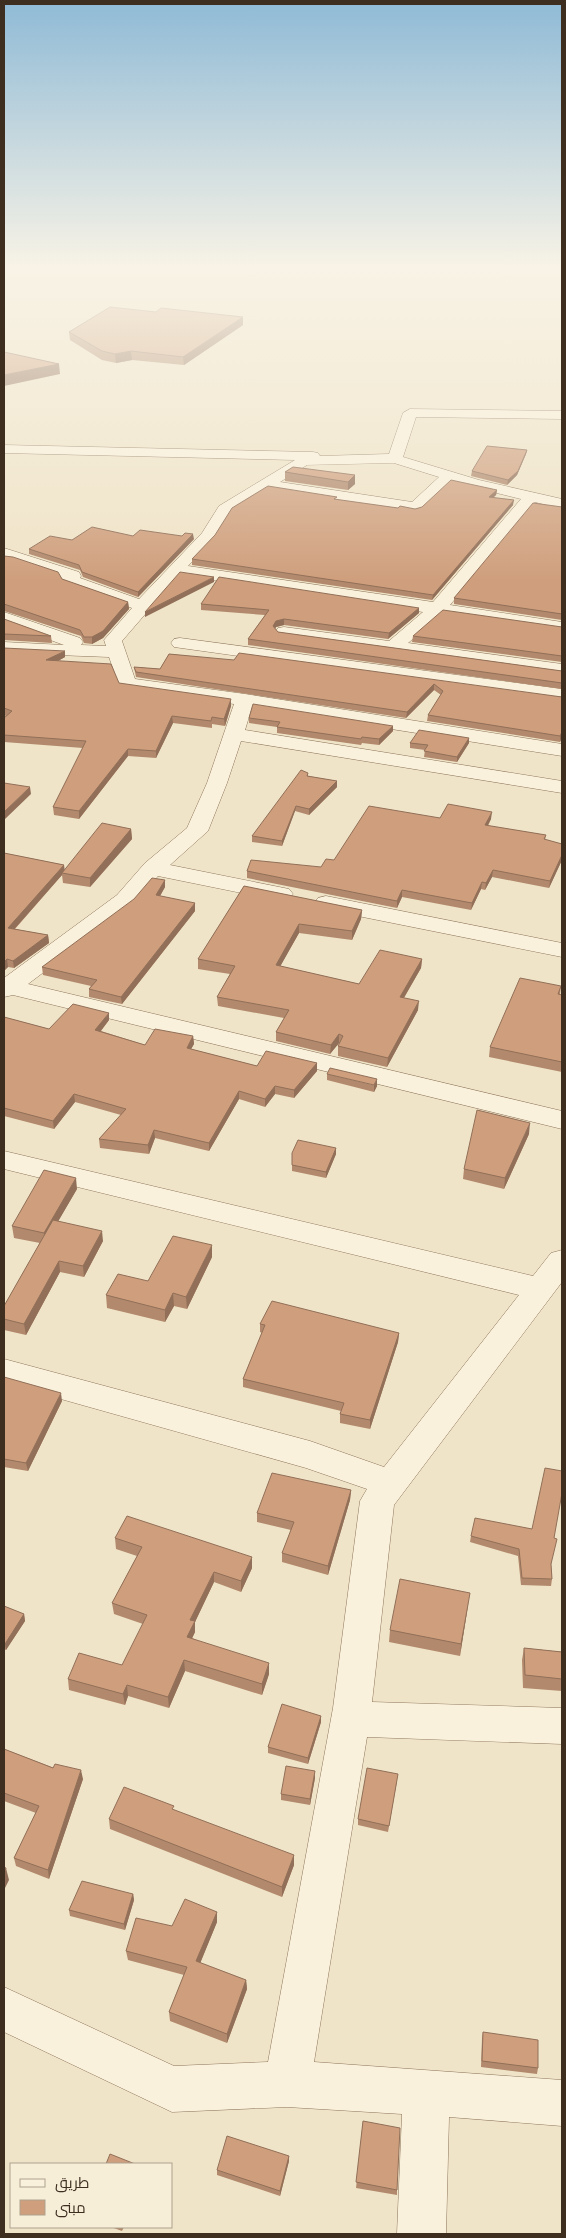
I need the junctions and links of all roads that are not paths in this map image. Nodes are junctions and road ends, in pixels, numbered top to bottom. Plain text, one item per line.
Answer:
1 (562, 415) edge
2 (4, 449) edge
3 (395, 459) junction
4 (449, 476) junction
5 (264, 484) junction
6 (531, 497) junction
7 (562, 504) edge
8 (4, 553) edge
9 (175, 569) junction
10 (143, 606) junction
11 (437, 609) junction
12 (4, 617) edge
13 (562, 627) edge
14 (284, 632) edge
15 (180, 643) dead end
16 (393, 647) junction
17 (4, 648) edge
18 (109, 652) junction
19 (562, 670) edge
20 (562, 695) edge
21 (244, 700) junction
22 (233, 734) junction
23 (562, 750) edge
24 (562, 787) edge
25 (152, 868) junction
26 (562, 950) edge
27 (5, 988) edge
28 (562, 1120) edge
29 (4, 1160) edge
30 (552, 1275) edge
31 (4, 1371) edge
32 (391, 1483) junction
33 (350, 1719) junction
34 (562, 1726) edge
35 (4, 2009) edge
36 (287, 2084) junction
37 (426, 2092) junction
38 (562, 2102) edge
39 (422, 2234) edge

1 - 3 street
2 - 3 street
3 - 4 street
3 - 5 street
4 - 5 street
4 - 6 street
5 - 9 street
6 - 7 street
6 - 11 street
8 - 10 street
9 - 10 street
9 - 11 street
10 - 18 street
11 - 13 street
11 - 16 street
12 - 18 street
14 - 16 street
15 - 20 street
16 - 19 street
17 - 18 street
18 - 21 street
21 - 22 street
21 - 23 street
22 - 24 street
22 - 25 street
25 - 26 street
25 - 27 street
27 - 28 street
29 - 30 street
30 - 32 street
31 - 32 street
32 - 33 street
33 - 34 street
33 - 36 street
35 - 36 street
36 - 37 street
37 - 38 street
37 - 39 street

